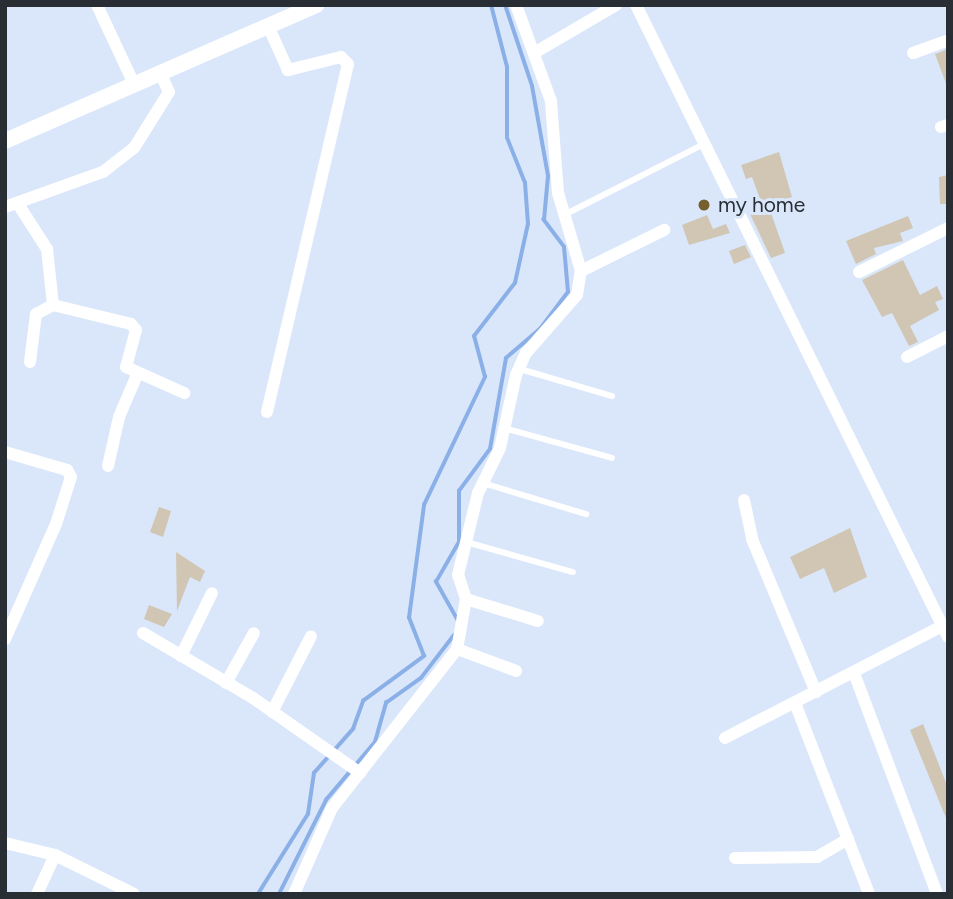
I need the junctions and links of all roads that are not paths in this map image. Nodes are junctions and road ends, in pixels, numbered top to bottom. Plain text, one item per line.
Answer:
1 (97, 5) edge
2 (317, 5) edge
3 (516, 5) edge
4 (616, 5) edge
5 (636, 5) edge
6 (268, 26) junction
7 (948, 40) edge
8 (534, 53) junction
9 (914, 53) dead end
10 (160, 73) junction
11 (134, 85) junction
12 (5, 141) edge
13 (702, 145) junction
14 (11, 206) edge
15 (562, 216) junction
16 (948, 228) edge
17 (664, 230) dead end
18 (581, 271) junction
19 (859, 272) dead end
20 (52, 305) junction
21 (948, 336) edge
22 (907, 357) dead end
23 (30, 362) dead end
24 (519, 369) junction
25 (137, 375) junction
26 (184, 393) dead end
27 (612, 396) dead end
28 (267, 412) dead end
29 (504, 428) junction
30 (6, 454) edge
31 (612, 458) dead end
32 (108, 466) dead end
33 (483, 483) junction
34 (744, 500) dead end
35 (586, 514) dead end
36 (466, 542) junction
37 (573, 572) dead end
38 (212, 593) dead end
39 (466, 599) junction
40 (538, 621) dead end
41 (945, 632) edge
42 (143, 633) dead end
43 (254, 633) dead end
44 (311, 636) dead end
45 (5, 639) edge
46 (457, 649) junction
47 (181, 656) junction
48 (516, 671) dead end
49 (854, 673) junction
50 (226, 683) junction
51 (816, 692) junction
52 (795, 703) junction
53 (272, 712) junction
54 (725, 738) dead end
55 (360, 773) junction
56 (848, 839) junction
57 (5, 843) edge
58 (55, 855) junction
59 (736, 858) dead end
60 (37, 894) edge
61 (134, 894) edge
62 (294, 894) edge
63 (869, 894) edge
64 (937, 894) edge

1 - 11 street
2 - 6 street
3 - 8 street
4 - 8 street
5 - 13 street
6 - 10 street
6 - 28 street
7 - 9 street
8 - 15 street
10 - 11 street
10 - 14 street
11 - 12 street
13 - 15 lane
13 - 41 street
14 - 20 street
15 - 18 street
16 - 19 street
17 - 18 street
18 - 24 street
20 - 23 street
20 - 25 street
21 - 22 street
24 - 27 lane
24 - 29 street
25 - 26 street
25 - 32 street
29 - 31 lane
29 - 33 street
30 - 45 street
33 - 35 lane
33 - 36 street
34 - 51 street
36 - 37 lane
36 - 39 street
38 - 47 street
39 - 40 street
39 - 46 street
41 - 49 street
42 - 47 street
43 - 50 street
44 - 53 street
46 - 48 street
46 - 55 street
47 - 50 street
49 - 51 street
49 - 64 street
50 - 53 street
51 - 52 street
52 - 54 street
52 - 56 street
53 - 55 street
55 - 62 street
56 - 59 street
56 - 63 street
57 - 58 street
58 - 60 street
58 - 61 street

